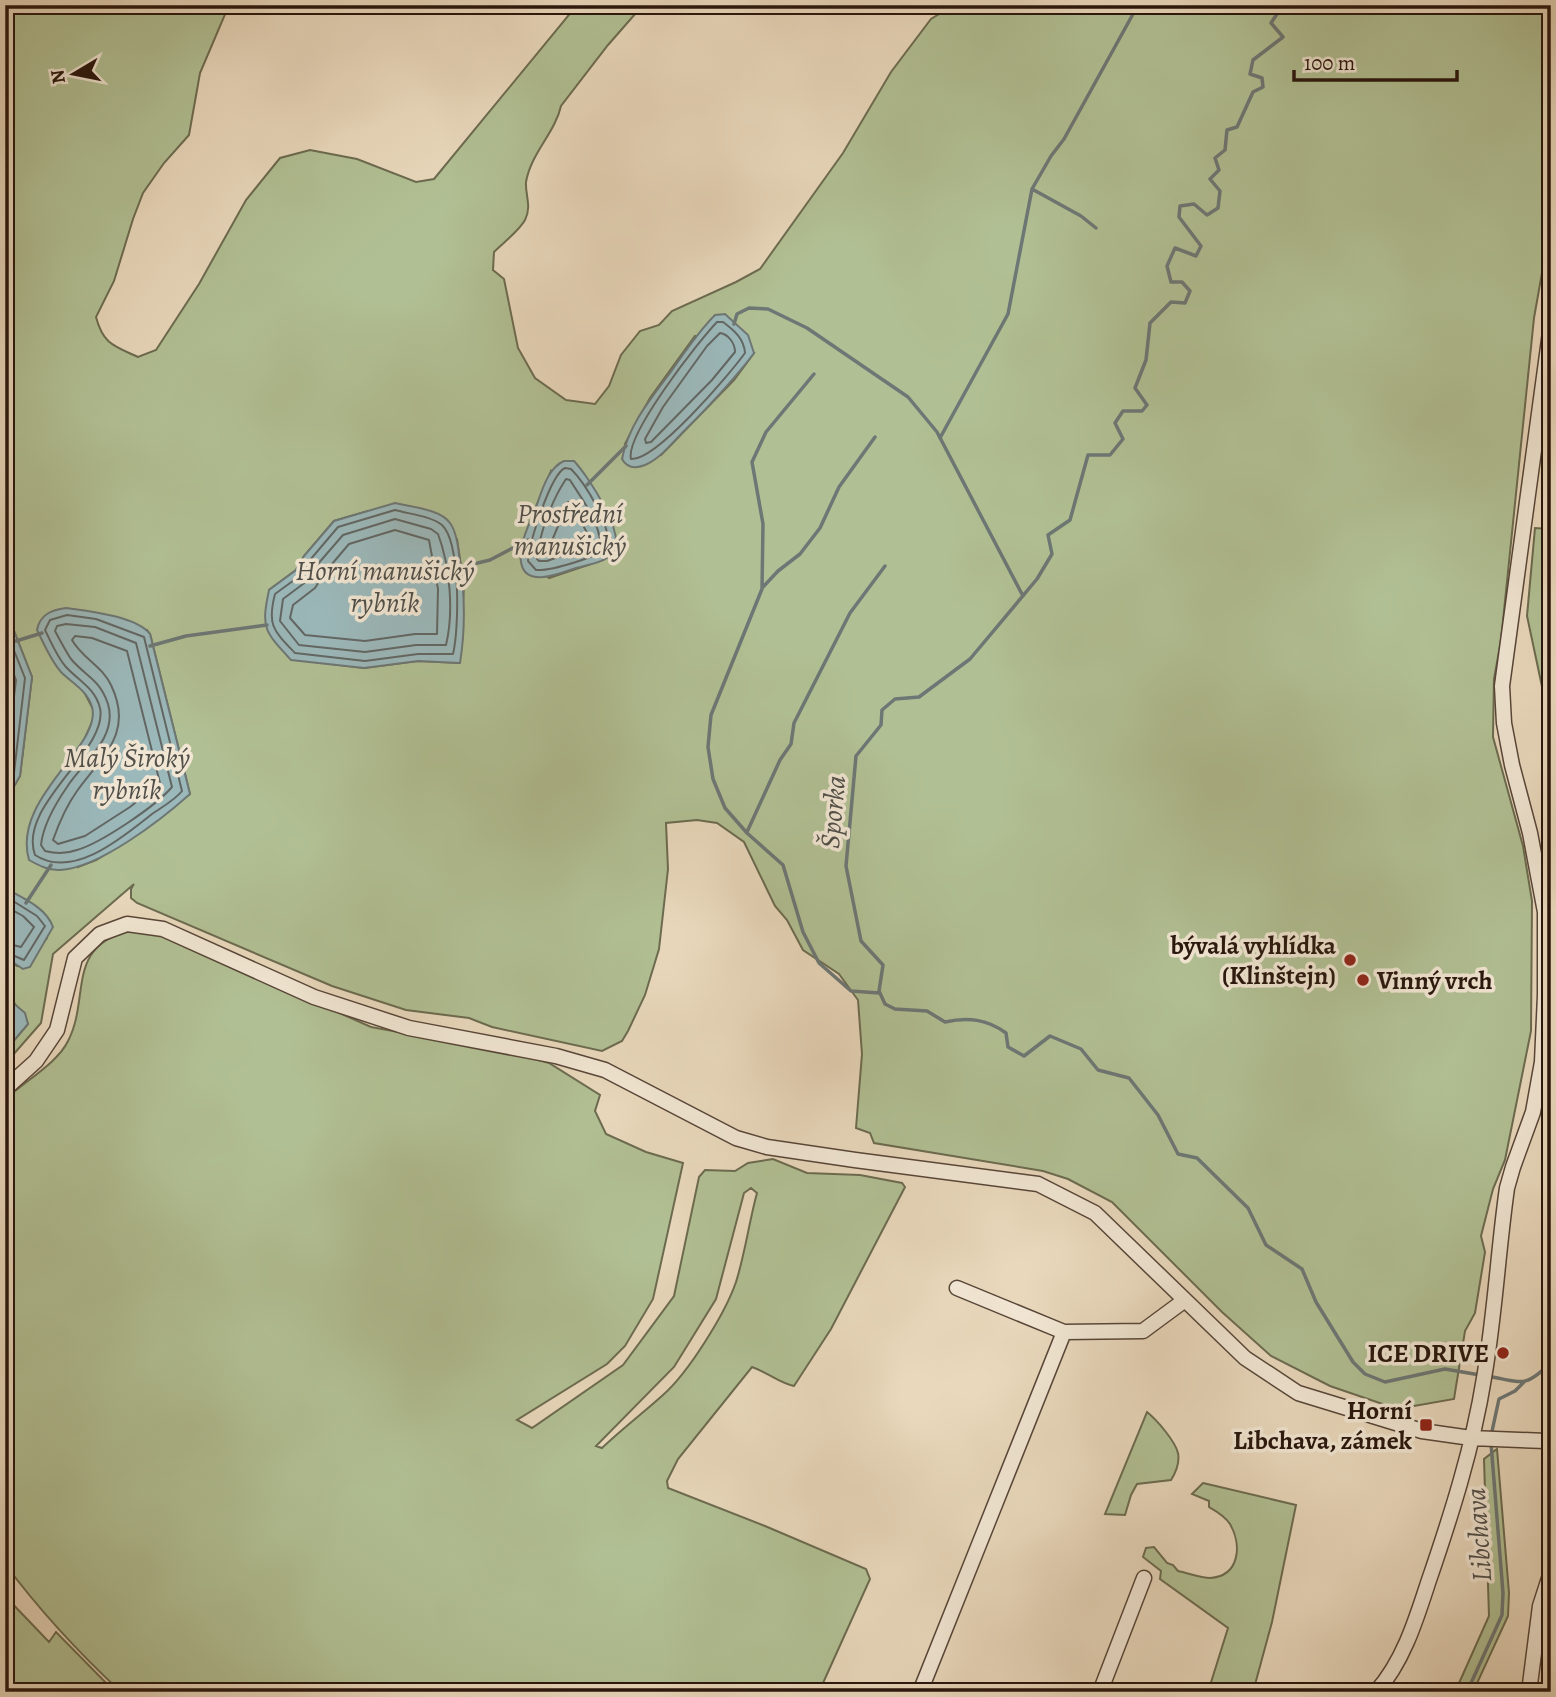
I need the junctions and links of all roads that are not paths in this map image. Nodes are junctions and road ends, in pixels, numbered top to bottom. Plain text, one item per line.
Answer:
1 (1551, 326) edge
2 (5, 1089) edge
3 (957, 1288) dead end
4 (1185, 1300) junction
5 (1064, 1332) junction
6 (1484, 1438) junction
7 (1549, 1442) edge
8 (1551, 1572) edge
9 (1144, 1578) dead end
10 (920, 1692) edge
11 (1100, 1692) edge
12 (1376, 1692) edge
13 (1529, 1692) edge

1 - 6 street
2 - 4 street
3 - 5 street
4 - 5 street
4 - 6 street
5 - 10 street
6 - 7 street
6 - 12 street
8 - 13 street
9 - 11 street

